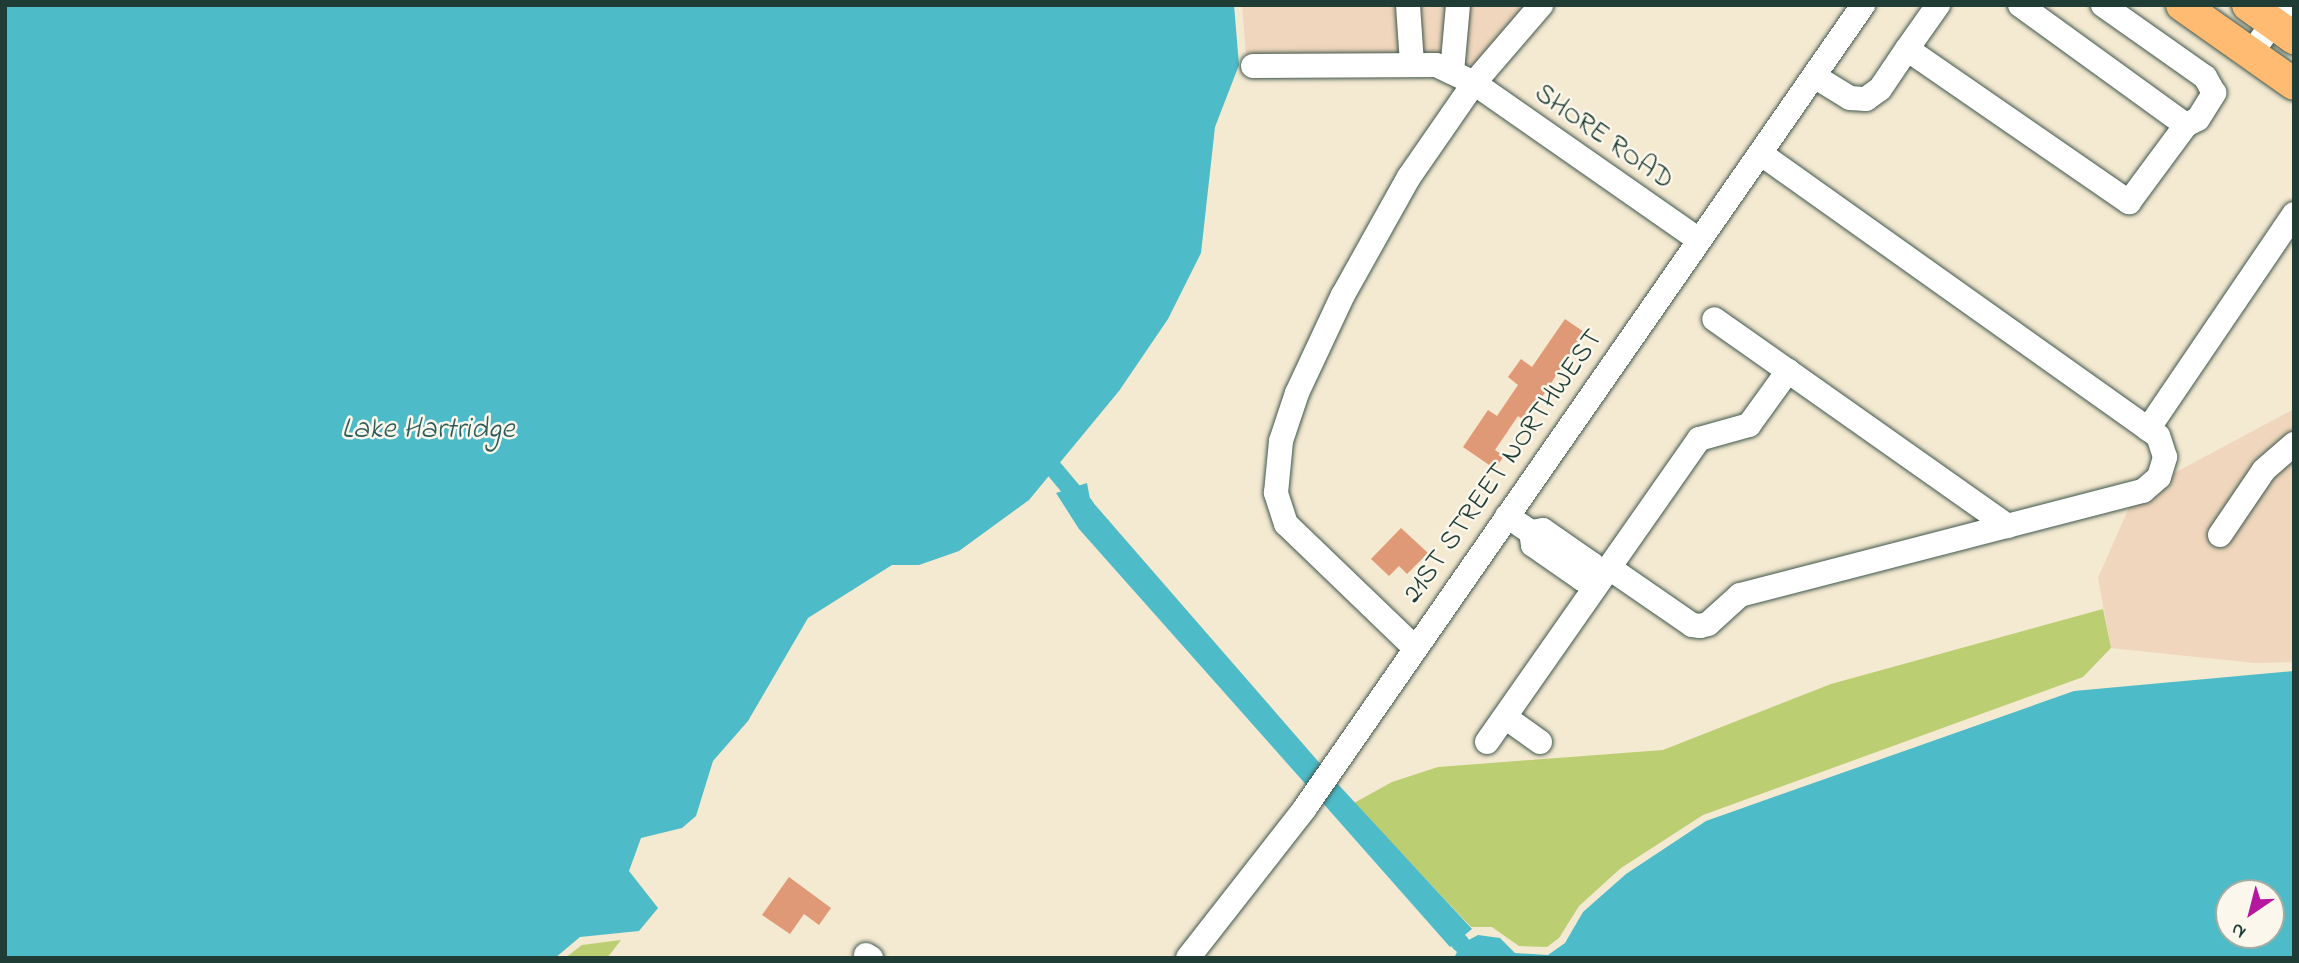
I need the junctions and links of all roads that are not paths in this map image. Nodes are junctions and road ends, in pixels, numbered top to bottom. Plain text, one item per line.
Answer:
1 (1408, 5) edge
2 (1458, 5) edge
3 (1541, 5) edge
4 (1863, 5) edge
5 (1938, 5) edge
6 (2020, 5) edge
7 (2103, 5) edge
8 (2182, 5) edge
9 (2275, 18) edge
10 (1908, 49) junction
11 (2251, 54) junction
12 (1412, 63) junction
13 (1253, 66) dead end
14 (1452, 72) junction
15 (1814, 76) junction
16 (1474, 83) junction
17 (2294, 83) edge
18 (2186, 125) junction
19 (1760, 153) junction
20 (2294, 214) edge
21 (1699, 240) junction
22 (1714, 319) dead end
23 (1788, 371) junction
24 (2148, 429) junction
25 (2294, 444) edge
26 (1507, 516) junction
27 (2008, 526) junction
28 (2220, 536) dead end
29 (1600, 575) junction
30 (1415, 648) junction
31 (1505, 717) junction
32 (1540, 741) dead end
33 (1487, 742) dead end
34 (1188, 958) edge

1 - 12 street
2 - 14 street
3 - 16 street
4 - 15 street, 21ST STREET NORTHWEST
5 - 10 street
6 - 18 street
7 - 18 street
8 - 11 main road
9 - 11 street
10 - 15 street
10 - 18 street
11 - 17 main road
12 - 13 street, SHORE ROAD
12 - 14 street, SHORE ROAD
14 - 16 street, SHORE ROAD
15 - 19 street, 21ST STREET NORTHWEST
16 - 21 street, SHORE ROAD
16 - 30 street
19 - 21 street, 21ST STREET NORTHWEST
19 - 24 street
20 - 24 street
21 - 26 street, 21ST STREET NORTHWEST
22 - 23 street
23 - 27 street
23 - 29 street
24 - 27 street
25 - 28 street
26 - 29 street
26 - 30 street, 21ST STREET NORTHWEST
27 - 29 street
29 - 31 street
30 - 34 street, 21ST STREET NORTHWEST
31 - 32 street
31 - 33 street

